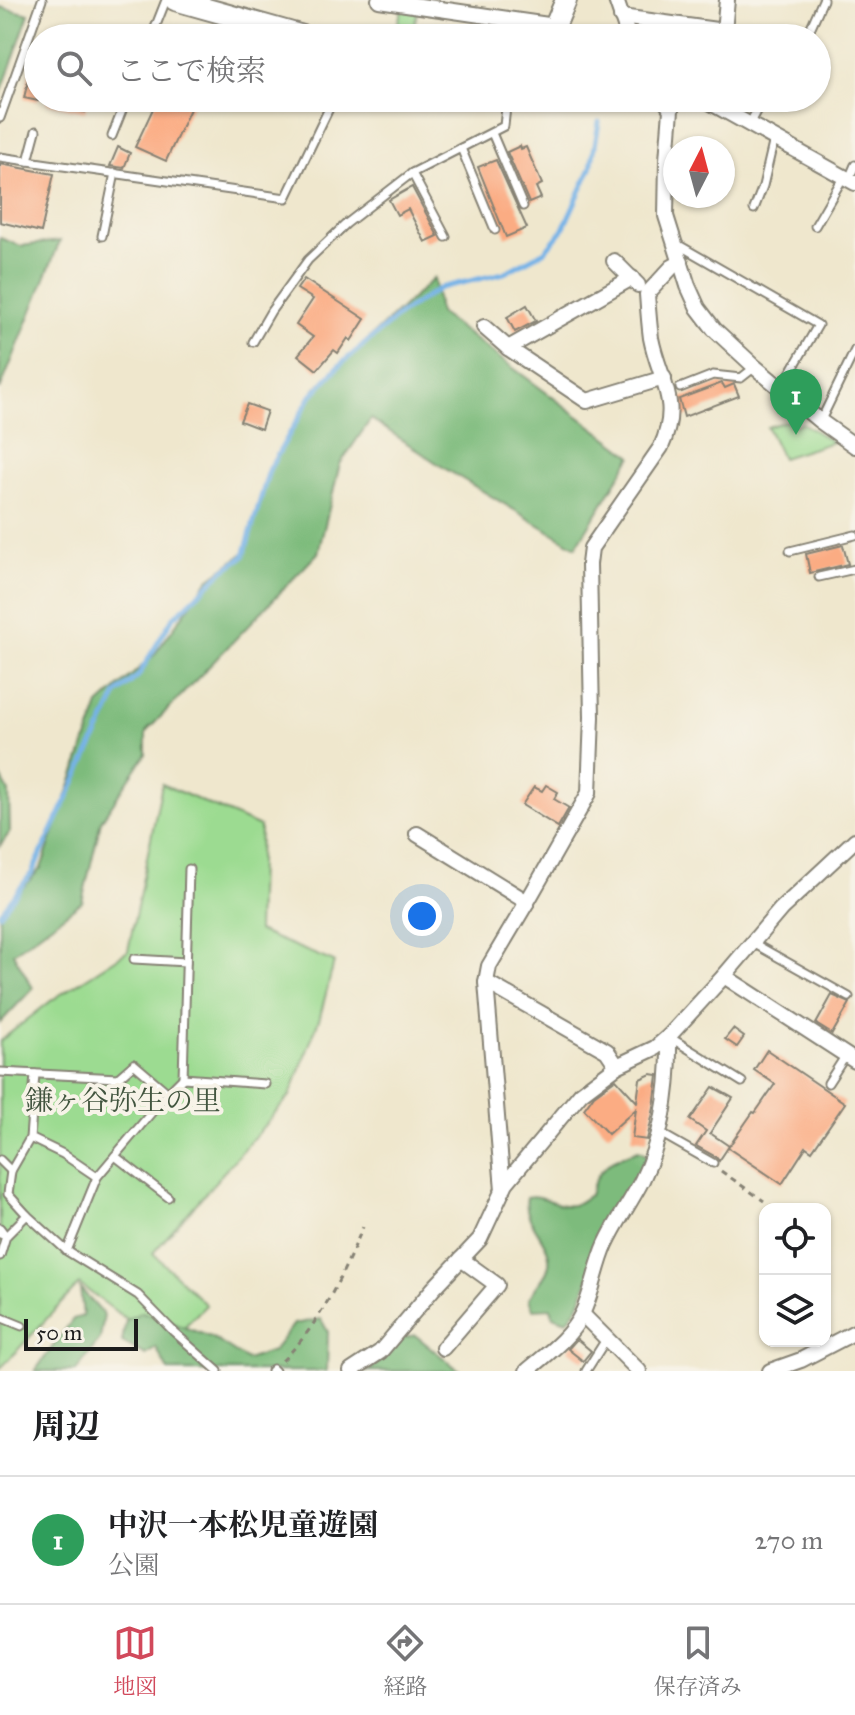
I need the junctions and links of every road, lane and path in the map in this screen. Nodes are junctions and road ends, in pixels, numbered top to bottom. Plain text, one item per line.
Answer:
1 (42, 0) edge
2 (166, 0) edge
3 (175, 0) edge
4 (379, 0) edge
5 (616, 0) edge
6 (727, 0) edge
7 (823, 0) edge
8 (563, 1) edge
9 (415, 6) junction
10 (621, 17) junction
11 (33, 24) edge
12 (157, 24) edge
13 (260, 24) edge
14 (408, 24) edge
15 (508, 24) edge
16 (553, 24) edge
17 (624, 24) edge
18 (672, 24) edge
19 (725, 24) edge
20 (812, 24) edge
21 (24, 51) edge
22 (121, 112) edge
23 (327, 112) edge
24 (506, 112) edge
25 (671, 112) edge
26 (729, 112) edge
27 (756, 112) edge
28 (0, 118) edge
29 (750, 123) junction
30 (36, 131) dead end
31 (492, 133) junction
32 (112, 136) dead end
33 (671, 136) edge
34 (775, 137) junction
35 (461, 148) junction
36 (0, 157) edge
37 (28, 161) junction
38 (855, 165) edge
39 (115, 173) junction
40 (412, 173) junction
41 (849, 179) edge
42 (523, 206) dead end
43 (667, 208) edge
44 (754, 209) dead end
45 (815, 226) dead end
46 (495, 230) dead end
47 (102, 236) dead end
48 (446, 237) dead end
49 (675, 243) junction
50 (614, 261) dead end
51 (681, 262) junction
52 (632, 278) junction
53 (647, 294) junction
54 (484, 327) dead end
55 (253, 342) dead end
56 (508, 348) junction
57 (855, 350) edge
58 (755, 367) junction
59 (664, 378) junction
60 (680, 388) dead end
61 (781, 389) junction
62 (820, 421) junction
63 (855, 446) edge
64 (855, 535) edge
65 (790, 551) dead end
66 (855, 569) edge
67 (819, 577) dead end
68 (417, 834) dead end
69 (855, 840) edge
70 (189, 869) dead end
71 (527, 902) junction
72 (753, 943) junction
73 (134, 959) dead end
74 (186, 962) junction
75 (724, 976) junction
76 (486, 982) junction
77 (849, 997) dead end
78 (669, 1036) junction
79 (851, 1058) edge
80 (617, 1066) junction
81 (0, 1072) edge
82 (35, 1074) junction
83 (183, 1078) junction
84 (742, 1082) dead end
85 (828, 1083) dead end
86 (265, 1084) dead end
87 (168, 1093) junction
88 (660, 1133) junction
89 (30, 1138) junction
90 (115, 1156) junction
91 (0, 1160) edge
92 (713, 1163) joint
93 (11, 1171) junction
94 (97, 1177) junction
95 (503, 1190) junction
96 (168, 1197) dead end
97 (764, 1201) dead end
98 (27, 1215) junction
99 (363, 1227) dead end
100 (2, 1232) edge
101 (67, 1251) junction
102 (0, 1256) edge
103 (461, 1259) junction
104 (582, 1314) junction
105 (0, 1317) edge
106 (22, 1326) dead end
107 (855, 1332) edge
108 (607, 1338) junction
109 (443, 1348) dead end
110 (273, 1370) edge
111 (218, 1371) edge
112 (351, 1371) edge
113 (527, 1371) edge
114 (586, 1371) edge
115 (639, 1371) edge
116 (770, 1371) edge

1 - 11 lane
2 - 12 lane
3 - 13 street
4 - 9 street
5 - 10 street
6 - 19 street
7 - 20 lane
8 - 16 street
9 - 14 path
9 - 15 street
10 - 17 street
10 - 18 street
21 - 28 lane
22 - 32 lane
23 - 39 lane
24 - 31 lane
25 - 33 street
26 - 29 street
27 - 29 lane
29 - 34 street
30 - 37 lane
31 - 35 lane
31 - 42 lane
34 - 41 street
34 - 44 lane
35 - 40 lane
35 - 46 lane
36 - 37 lane
37 - 39 lane
38 - 41 lane
39 - 47 lane
40 - 48 lane
40 - 55 lane
41 - 45 lane
43 - 49 street
49 - 51 street
49 - 61 lane
50 - 52 street
51 - 53 street
51 - 58 street
52 - 53 street
52 - 56 street
53 - 59 street
54 - 56 street
56 - 59 street
57 - 62 lane
58 - 60 lane
58 - 61 street
59 - 71 street
61 - 62 street
62 - 63 street
64 - 65 lane
66 - 67 lane
68 - 71 street
69 - 72 street
70 - 74 lane
71 - 76 street
72 - 75 street
72 - 77 lane
73 - 74 lane
74 - 83 lane
75 - 78 street
75 - 79 street
76 - 80 street
76 - 95 street
78 - 80 street
78 - 84 lane
78 - 88 street
79 - 85 lane
80 - 95 street
81 - 82 lane
82 - 87 lane
82 - 89 lane
83 - 86 lane
83 - 87 lane
87 - 90 lane
88 - 92 lane
88 - 104 street
89 - 93 lane
89 - 94 lane
90 - 94 lane
90 - 96 lane
91 - 93 lane
92 - 97 path
93 - 98 lane
94 - 101 lane
95 - 103 street
98 - 100 lane
98 - 101 lane
99 - 110 path
100 - 102 lane
101 - 111 lane
103 - 109 street
103 - 112 street
104 - 108 street
104 - 113 street
105 - 106 lane
107 - 116 street
108 - 114 lane
108 - 115 street

